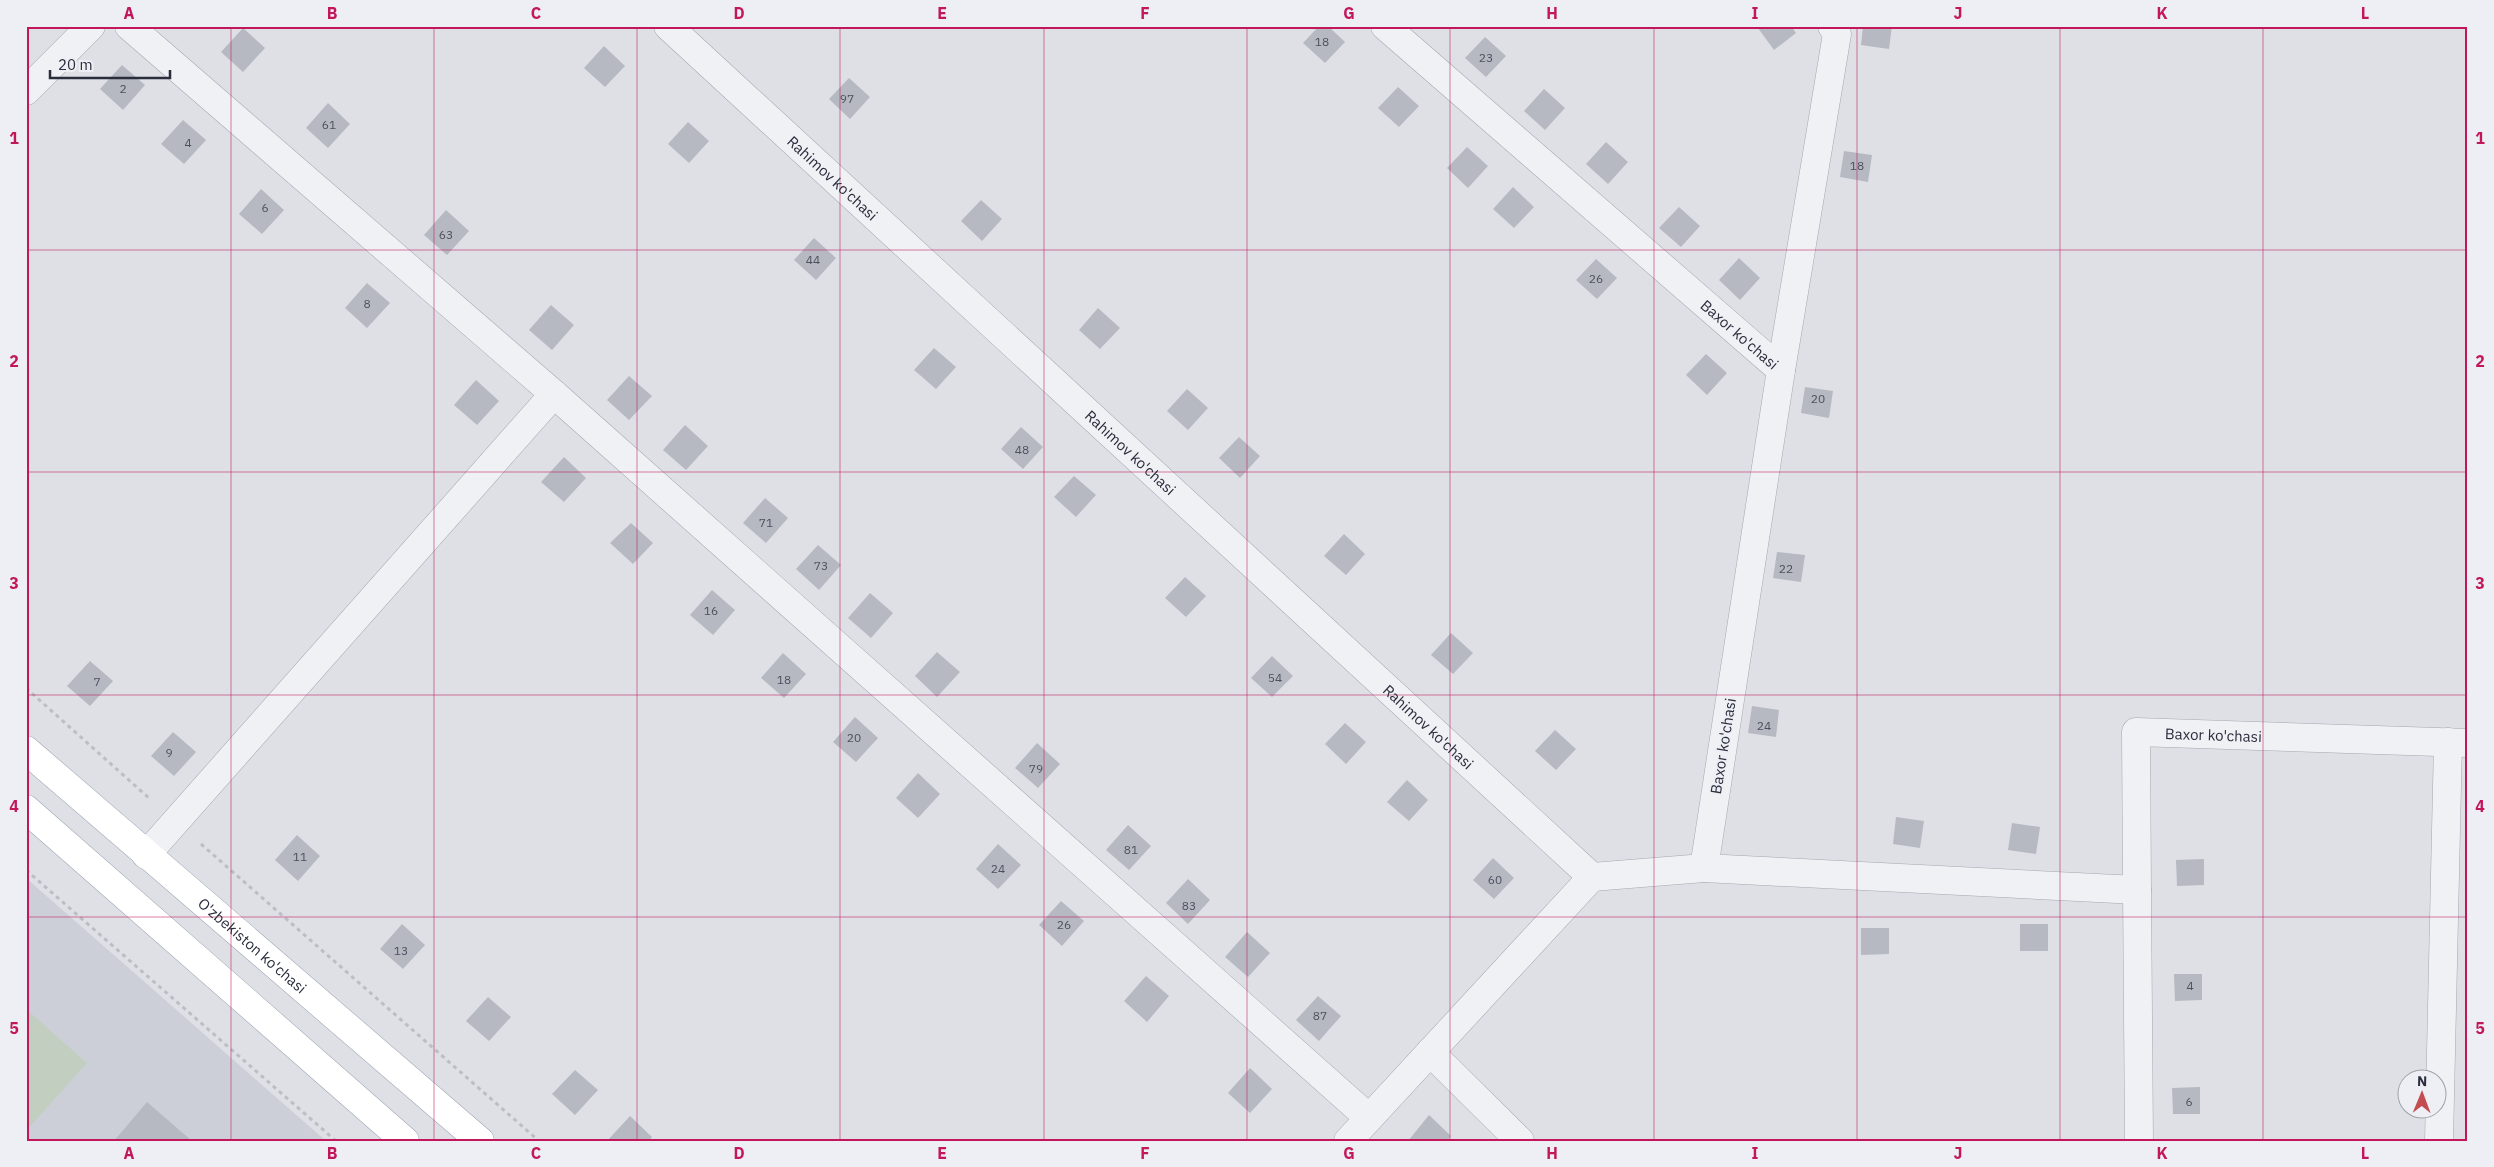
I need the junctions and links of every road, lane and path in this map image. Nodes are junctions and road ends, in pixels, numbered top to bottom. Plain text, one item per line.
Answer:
1 (91, 26) edge
2 (129, 26) edge
3 (668, 26) edge
4 (1385, 26) edge
5 (1832, 26) edge
6 (26, 91) edge
7 (1781, 370) junction
8 (554, 394) junction
9 (26, 688) edge
10 (2458, 742) edge
11 (26, 750) edge
12 (26, 809) edge
13 (175, 821) junction
14 (146, 855) junction
15 (1704, 868) junction
16 (26, 870) edge
17 (1592, 877) junction
18 (2138, 890) junction
19 (1430, 1052) junction
20 (1369, 1118) junction
21 (336, 1141) edge
22 (405, 1141) edge
23 (480, 1141) edge
24 (539, 1141) edge
25 (1348, 1141) edge
26 (1520, 1141) edge
27 (2140, 1141) edge
28 (2439, 1141) edge

1 - 6 street
2 - 8 street
3 - 17 street, Rahimov ko'chasi
4 - 7 street, Baxor ko'chasi
5 - 7 street
7 - 15 street, Baxor ko'chasi
8 - 13 street
8 - 20 street
9 - 13 path
10 - 18 street, Baxor ko'chasi
10 - 28 street
11 - 14 main road, O'zbekiston ko'chasi
12 - 22 main road
13 - 14 street
13 - 24 path
14 - 23 main road, O'zbekiston ko'chasi
15 - 17 street
15 - 18 street
16 - 21 path
17 - 19 street
18 - 27 street, Baxor ko'chasi
19 - 20 street
19 - 26 street
20 - 25 street

